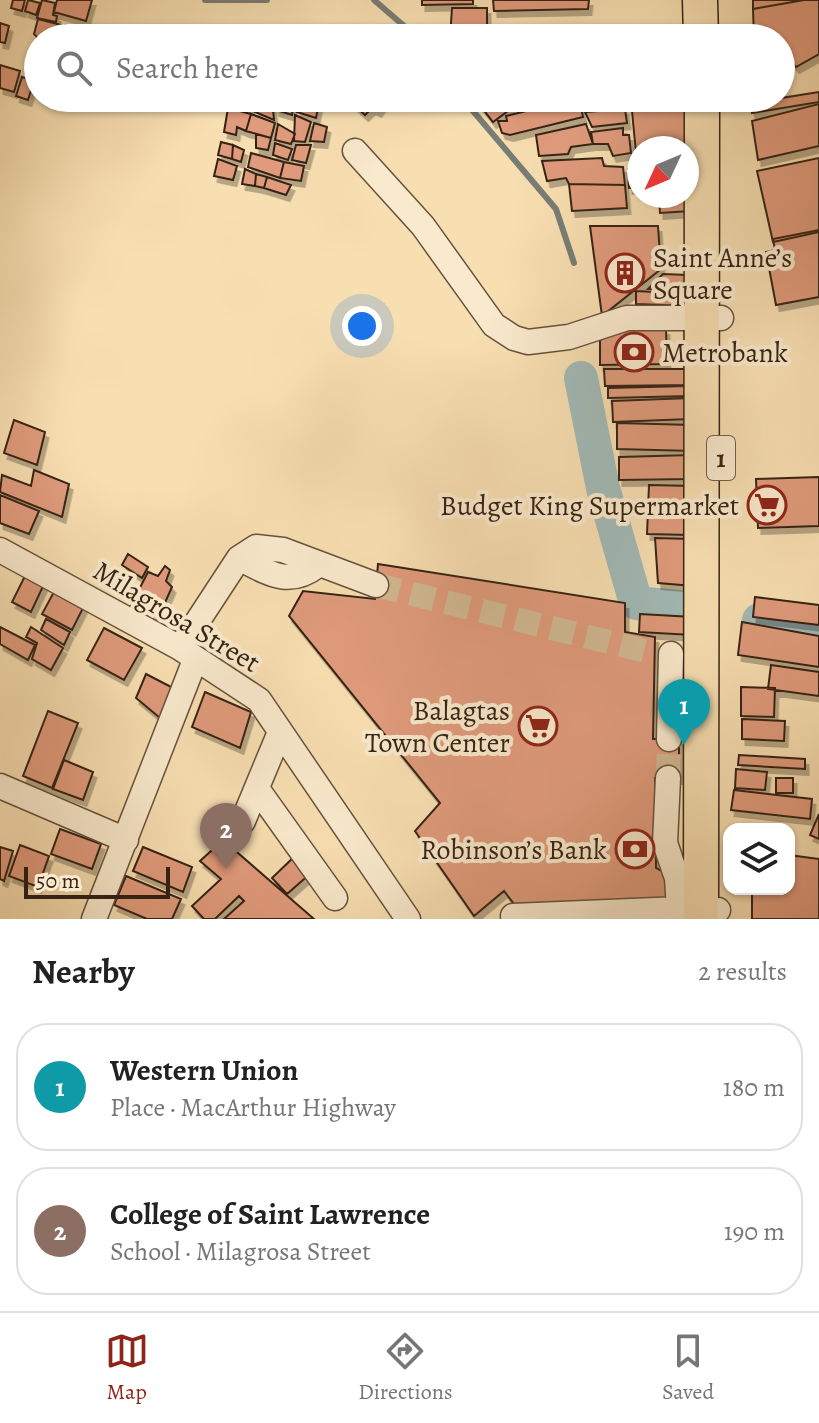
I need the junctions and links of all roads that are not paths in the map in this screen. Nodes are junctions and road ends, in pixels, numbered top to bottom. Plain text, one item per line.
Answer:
1 (700, 0) edge
2 (724, 0) edge
3 (701, 24) edge
4 (724, 24) edge
5 (703, 112) edge
6 (724, 112) edge
7 (355, 151) dead end
8 (712, 319) junction
9 (0, 550) edge
10 (376, 585) tunnel mouth
11 (687, 651) junction
12 (188, 654) junction
13 (280, 732) junction
14 (669, 739) tunnel mouth
15 (668, 778) tunnel mouth
16 (0, 786) edge
17 (258, 790) junction
18 (243, 821) dead end
19 (126, 840) junction
20 (335, 898) dead end
21 (704, 913) edge
22 (513, 916) dead end
23 (94, 919) edge
24 (408, 919) edge

1 - 3 highway
2 - 4 highway
5 - 8 highway, 1
6 - 8 highway, 1
7 - 8 street
8 - 11 highway, 1
9 - 12 street, Milagrosa Street
10 - 12 street
11 - 14 street
11 - 21 highway, 1
12 - 13 street, Milagrosa Street
12 - 19 street
13 - 17 street
13 - 24 street, Milagrosa Street
15 - 21 street
16 - 19 street
17 - 18 street
17 - 20 street
19 - 23 street
21 - 22 street

